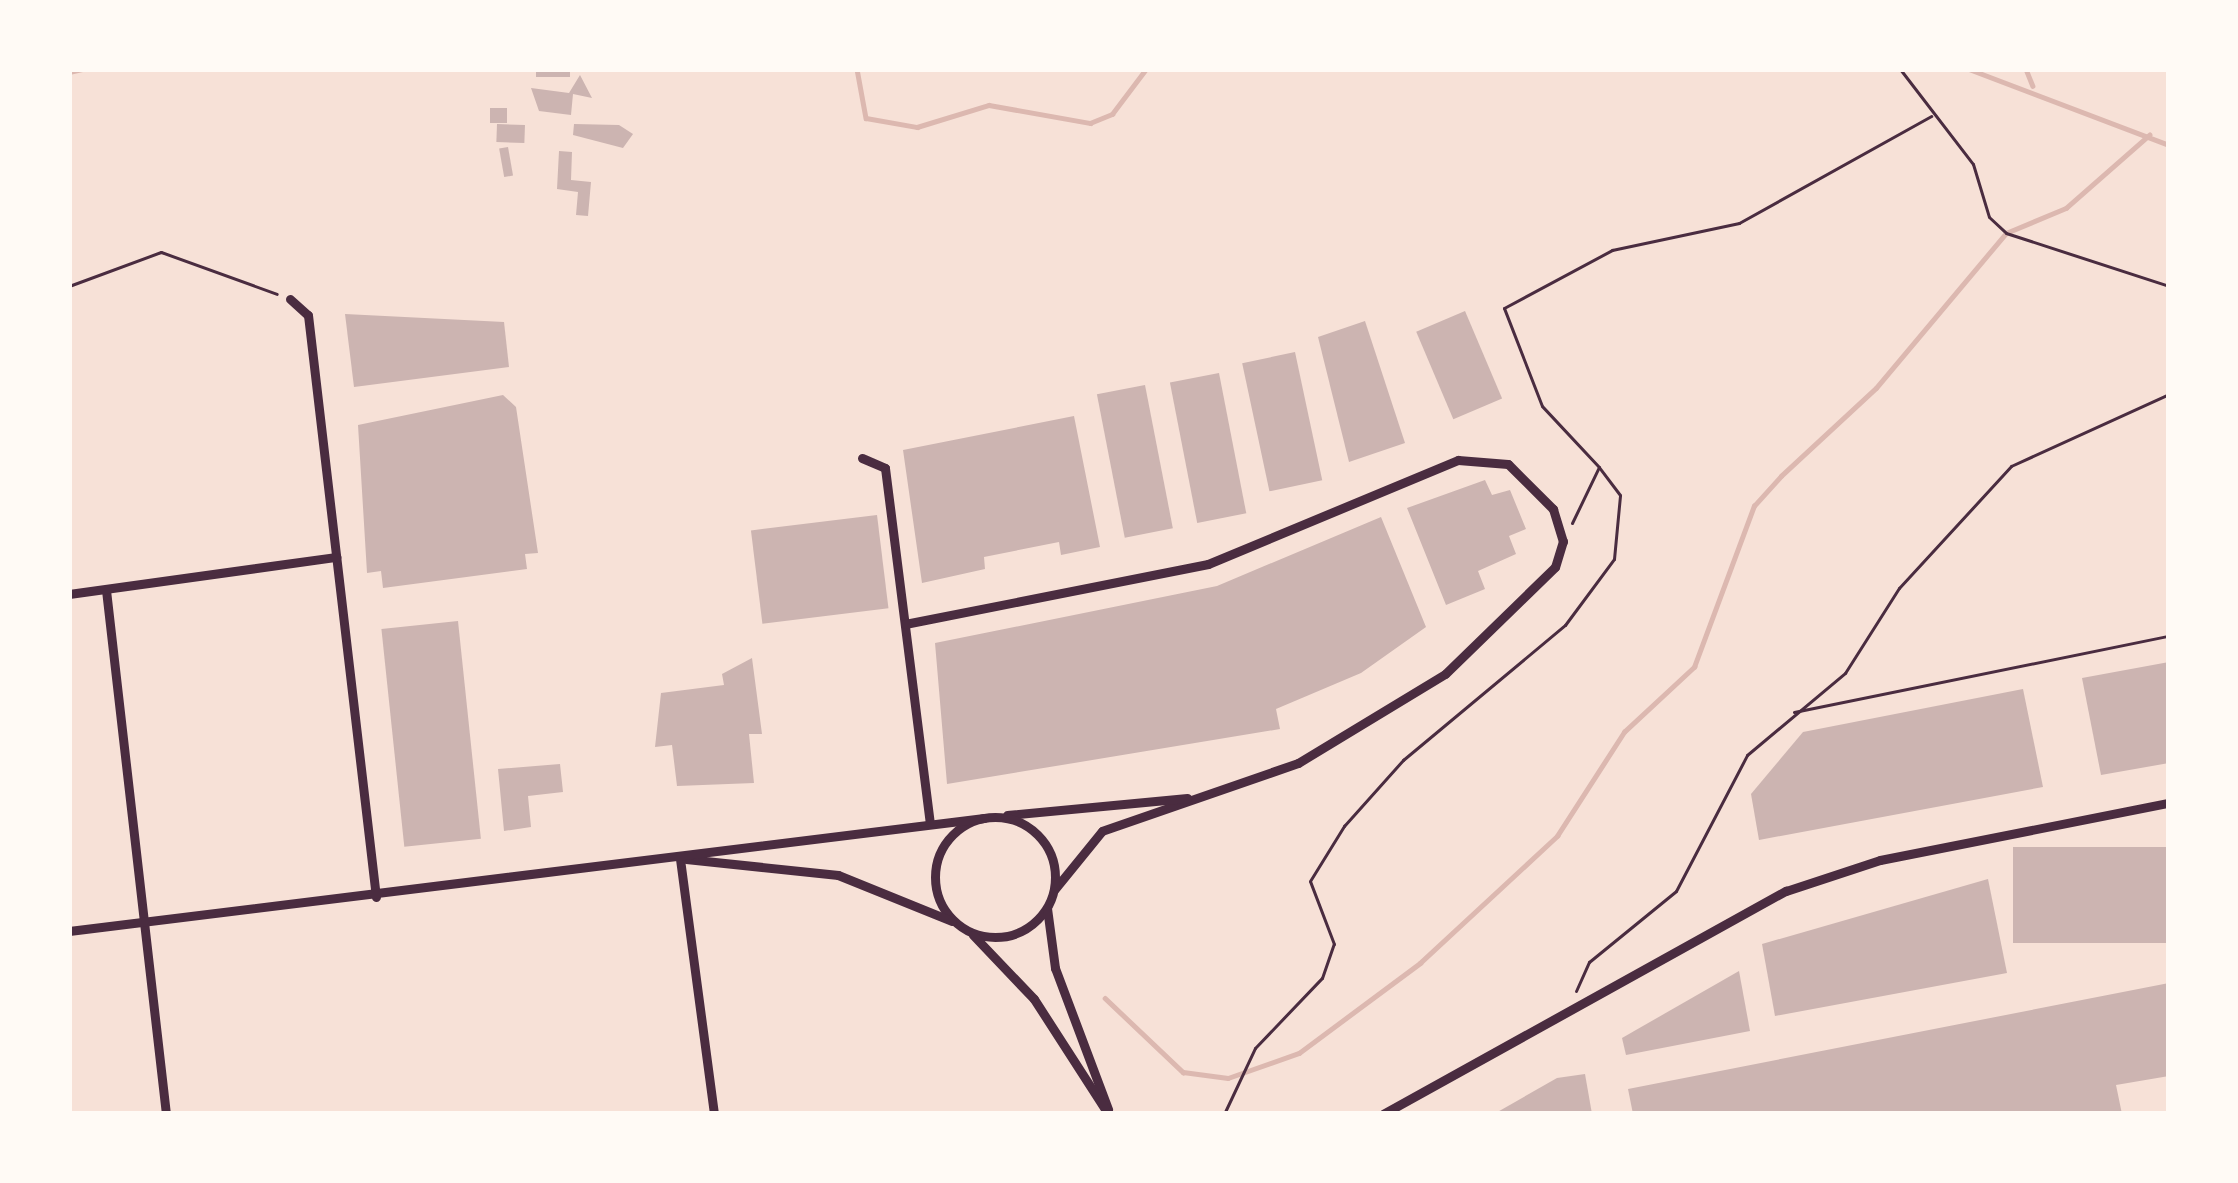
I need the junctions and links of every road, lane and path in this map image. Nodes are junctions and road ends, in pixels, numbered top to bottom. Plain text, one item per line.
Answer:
1 (1900, 69) edge
2 (1931, 116) junction
3 (69, 286) edge
4 (2169, 286) edge
5 (290, 299) joint
6 (2169, 394) edge
7 (862, 458) dead end
8 (1599, 467) junction
9 (1562, 538) junction
10 (336, 557) junction
11 (106, 590) junction
12 (69, 594) edge
13 (905, 624) junction
14 (2169, 637) edge
15 (1792, 712) junction
16 (1204, 798) junction
17 (2169, 803) edge
18 (1000, 817) junction
19 (983, 818) junction
20 (930, 822) junction
21 (680, 859) junction
22 (1054, 890) junction
23 (376, 897) junction
24 (1047, 907) junction
25 (143, 922) junction
26 (957, 923) junction
27 (69, 931) edge
28 (969, 931) junction
29 (1570, 1006) junction
30 (166, 1114) edge
31 (714, 1114) edge
32 (1109, 1114) edge
33 (1225, 1114) edge
34 (1382, 1114) edge

1 - 2 path
2 - 4 path
2 - 8 path
3 - 5 path
5 - 10 street
6 - 15 path
7 - 13 street
8 - 9 path
8 - 33 path
9 - 13 street
9 - 16 street
10 - 11 street
10 - 23 street
11 - 12 street
11 - 25 street
13 - 20 street
14 - 15 path
15 - 29 path
16 - 18 street
16 - 22 street
17 - 29 street
18 - 19 street
18 - 22 street
19 - 20 street
19 - 26 street
20 - 21 street
21 - 23 street
21 - 26 street
21 - 31 street
22 - 24 street
23 - 25 street
24 - 28 street
24 - 32 street
25 - 27 street
25 - 30 street
26 - 28 street
28 - 32 street
29 - 34 street

